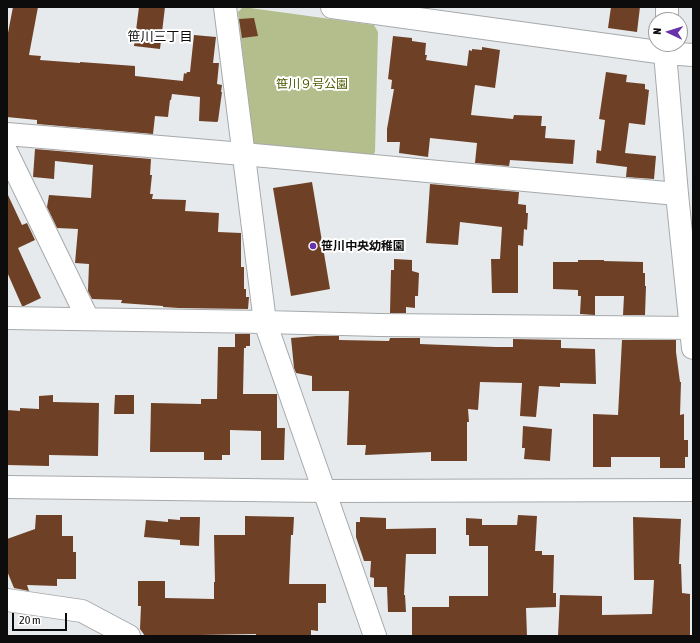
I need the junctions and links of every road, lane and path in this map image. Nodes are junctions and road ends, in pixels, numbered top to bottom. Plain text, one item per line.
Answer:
1 (225, 7) edge
2 (332, 7) edge
3 (648, 46) edge
4 (665, 52) edge
5 (681, 52) edge
6 (693, 55) edge
7 (7, 134) edge
8 (7, 153) edge
9 (243, 154) junction
10 (677, 194) junction
11 (7, 318) edge
12 (88, 319) junction
13 (265, 322) junction
14 (692, 334) edge
15 (7, 487) edge
16 (693, 490) edge
17 (324, 491) junction
18 (7, 600) edge
19 (129, 636) edge
20 (375, 636) edge

1 - 9 street
2 - 3 street
4 - 10 street
5 - 6 street
7 - 9 street
8 - 12 street
9 - 10 street
9 - 13 street
10 - 14 street
11 - 12 street
12 - 13 street
13 - 14 street
13 - 17 street
15 - 17 street
16 - 17 street
17 - 20 street
18 - 19 street

